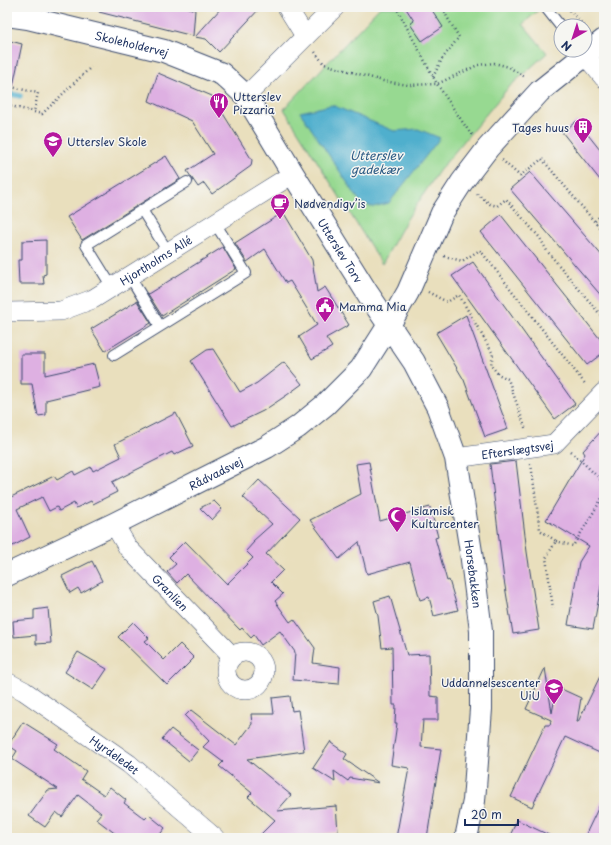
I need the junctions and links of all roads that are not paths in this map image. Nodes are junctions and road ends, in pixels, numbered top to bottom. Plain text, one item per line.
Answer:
1 (287, 7) edge
2 (334, 7) edge
3 (546, 8) dead end
4 (7, 15) edge
5 (554, 18) edge
6 (305, 36) junction
7 (604, 40) edge
8 (593, 46) edge
9 (576, 58) edge
10 (587, 58) edge
11 (604, 78) edge
12 (246, 96) junction
13 (293, 174) junction
14 (187, 182) dead end
15 (142, 210) junction
16 (215, 223) junction
17 (168, 252) junction
18 (130, 277) junction
19 (112, 287) junction
20 (7, 312) edge
21 (390, 325) junction
22 (160, 326) junction
23 (114, 355) dead end
24 (601, 395) edge
25 (456, 458) junction
26 (114, 524) junction
27 (7, 575) edge
28 (232, 656) dead end
29 (7, 682) edge
30 (215, 838) edge
31 (466, 838) edge

1 - 6 street
2 - 6 street
3 - 5 lane
4 - 12 street, Skoleholdervej
6 - 12 street
7 - 8 street
9 - 21 street
10 - 11 street
12 - 13 street, Utterslev Torv
13 - 16 street, Hjortholms Allé
13 - 21 street, Utterslev Torv
14 - 15 lane
15 - 17 lane
15 - 19 lane
16 - 17 street, Hjortholms Allé
16 - 22 lane
17 - 18 street, Hjortholms Allé
18 - 19 street, Hjortholms Allé
18 - 22 lane
19 - 20 street, Hjortholms Allé
21 - 25 street, Horsebakken
21 - 26 street, Rådvadsvej
22 - 23 lane
24 - 25 street, Efterslægtsvej
25 - 31 street, Horsebakken
26 - 27 street, Rådvadsvej
26 - 28 street, Granlien
29 - 30 street, Hyrdeledet

